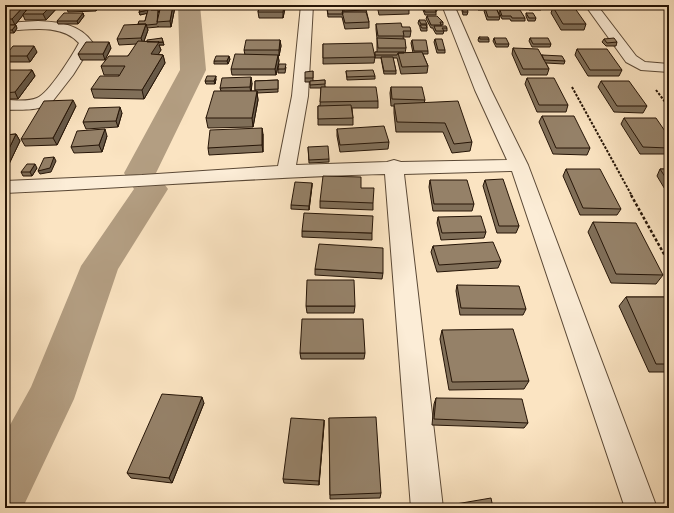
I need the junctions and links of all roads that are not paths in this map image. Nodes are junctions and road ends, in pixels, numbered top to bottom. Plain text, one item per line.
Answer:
1 (307, 5) edge
2 (448, 5) edge
3 (592, 5) edge
4 (26, 16) edge
5 (11, 27) edge
6 (669, 68) edge
7 (5, 105) edge
8 (519, 165) junction
9 (394, 166) junction
10 (286, 171) junction
11 (5, 187) edge
12 (427, 508) edge
13 (641, 508) edge

1 - 10 street
2 - 8 street
3 - 6 street
4 - 5 street
5 - 7 street
8 - 9 street
8 - 13 street
9 - 10 street
9 - 12 street
10 - 11 street

